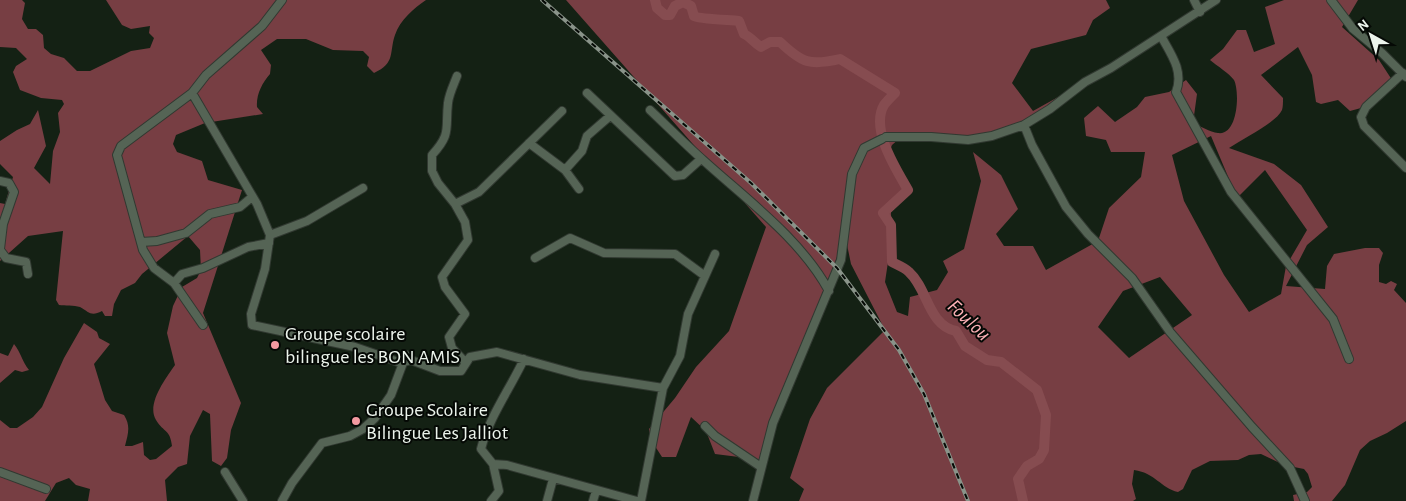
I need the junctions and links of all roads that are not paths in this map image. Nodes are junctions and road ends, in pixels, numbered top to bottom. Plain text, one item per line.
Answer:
1 (282, 0) edge
2 (1194, 0) edge
3 (1216, 0) edge
4 (1331, 0) edge
5 (1200, 12) junction
6 (1162, 36) junction
7 (1404, 75) edge
8 (457, 76) dead end
9 (192, 92) junction
10 (587, 93) dead end
11 (650, 110) dead end
12 (562, 111) dead end
13 (610, 116) junction
14 (1024, 124) junction
15 (529, 143) junction
16 (702, 160) junction
17 (1406, 168) edge
18 (565, 170) junction
19 (0, 181) edge
20 (363, 188) dead end
21 (579, 189) dead end
22 (252, 197) junction
23 (455, 204) junction
24 (270, 239) junction
25 (141, 242) junction
26 (0, 250) edge
27 (714, 254) dead end
28 (535, 258) dead end
29 (28, 274) dead end
30 (705, 276) junction
31 (174, 283) junction
32 (829, 291) junction
33 (204, 325) dead end
34 (406, 355) dead end
35 (524, 359) junction
36 (1348, 359) dead end
37 (401, 363) junction
38 (466, 363) junction
39 (663, 388) junction
40 (705, 426) dead end
41 (492, 464) junction
42 (761, 467) junction
43 (0, 472) edge
44 (225, 472) dead end
45 (553, 479) junction
46 (46, 489) dead end
47 (596, 491) junction
48 (243, 501) edge
49 (282, 501) edge
50 (491, 501) edge
51 (547, 501) edge
52 (593, 501) edge
53 (637, 501) edge
54 (641, 501) edge
55 (753, 501) edge
56 (1305, 501) edge

1 - 9 street
2 - 5 street
3 - 5 street
4 - 7 street
5 - 6 street
6 - 14 street
6 - 36 street
7 - 17 street
8 - 23 street
9 - 22 street
9 - 25 street
10 - 13 street
11 - 16 street
12 - 15 street
13 - 16 street
13 - 18 street
14 - 32 street
14 - 56 street
15 - 18 street
15 - 23 street
16 - 32 street
18 - 21 street
19 - 26 street
20 - 24 street
22 - 24 street
22 - 25 street
23 - 38 street
24 - 31 street
24 - 37 street
25 - 31 street
26 - 29 street
27 - 30 street
28 - 30 street
30 - 39 street
31 - 33 street
32 - 42 street
34 - 37 street
35 - 38 street
35 - 39 street
35 - 41 street
37 - 38 street
37 - 49 street
39 - 54 street
40 - 42 street
41 - 45 street
41 - 50 street
42 - 55 street
43 - 46 street
44 - 48 street
45 - 47 street
45 - 51 street
47 - 52 street
47 - 53 street

